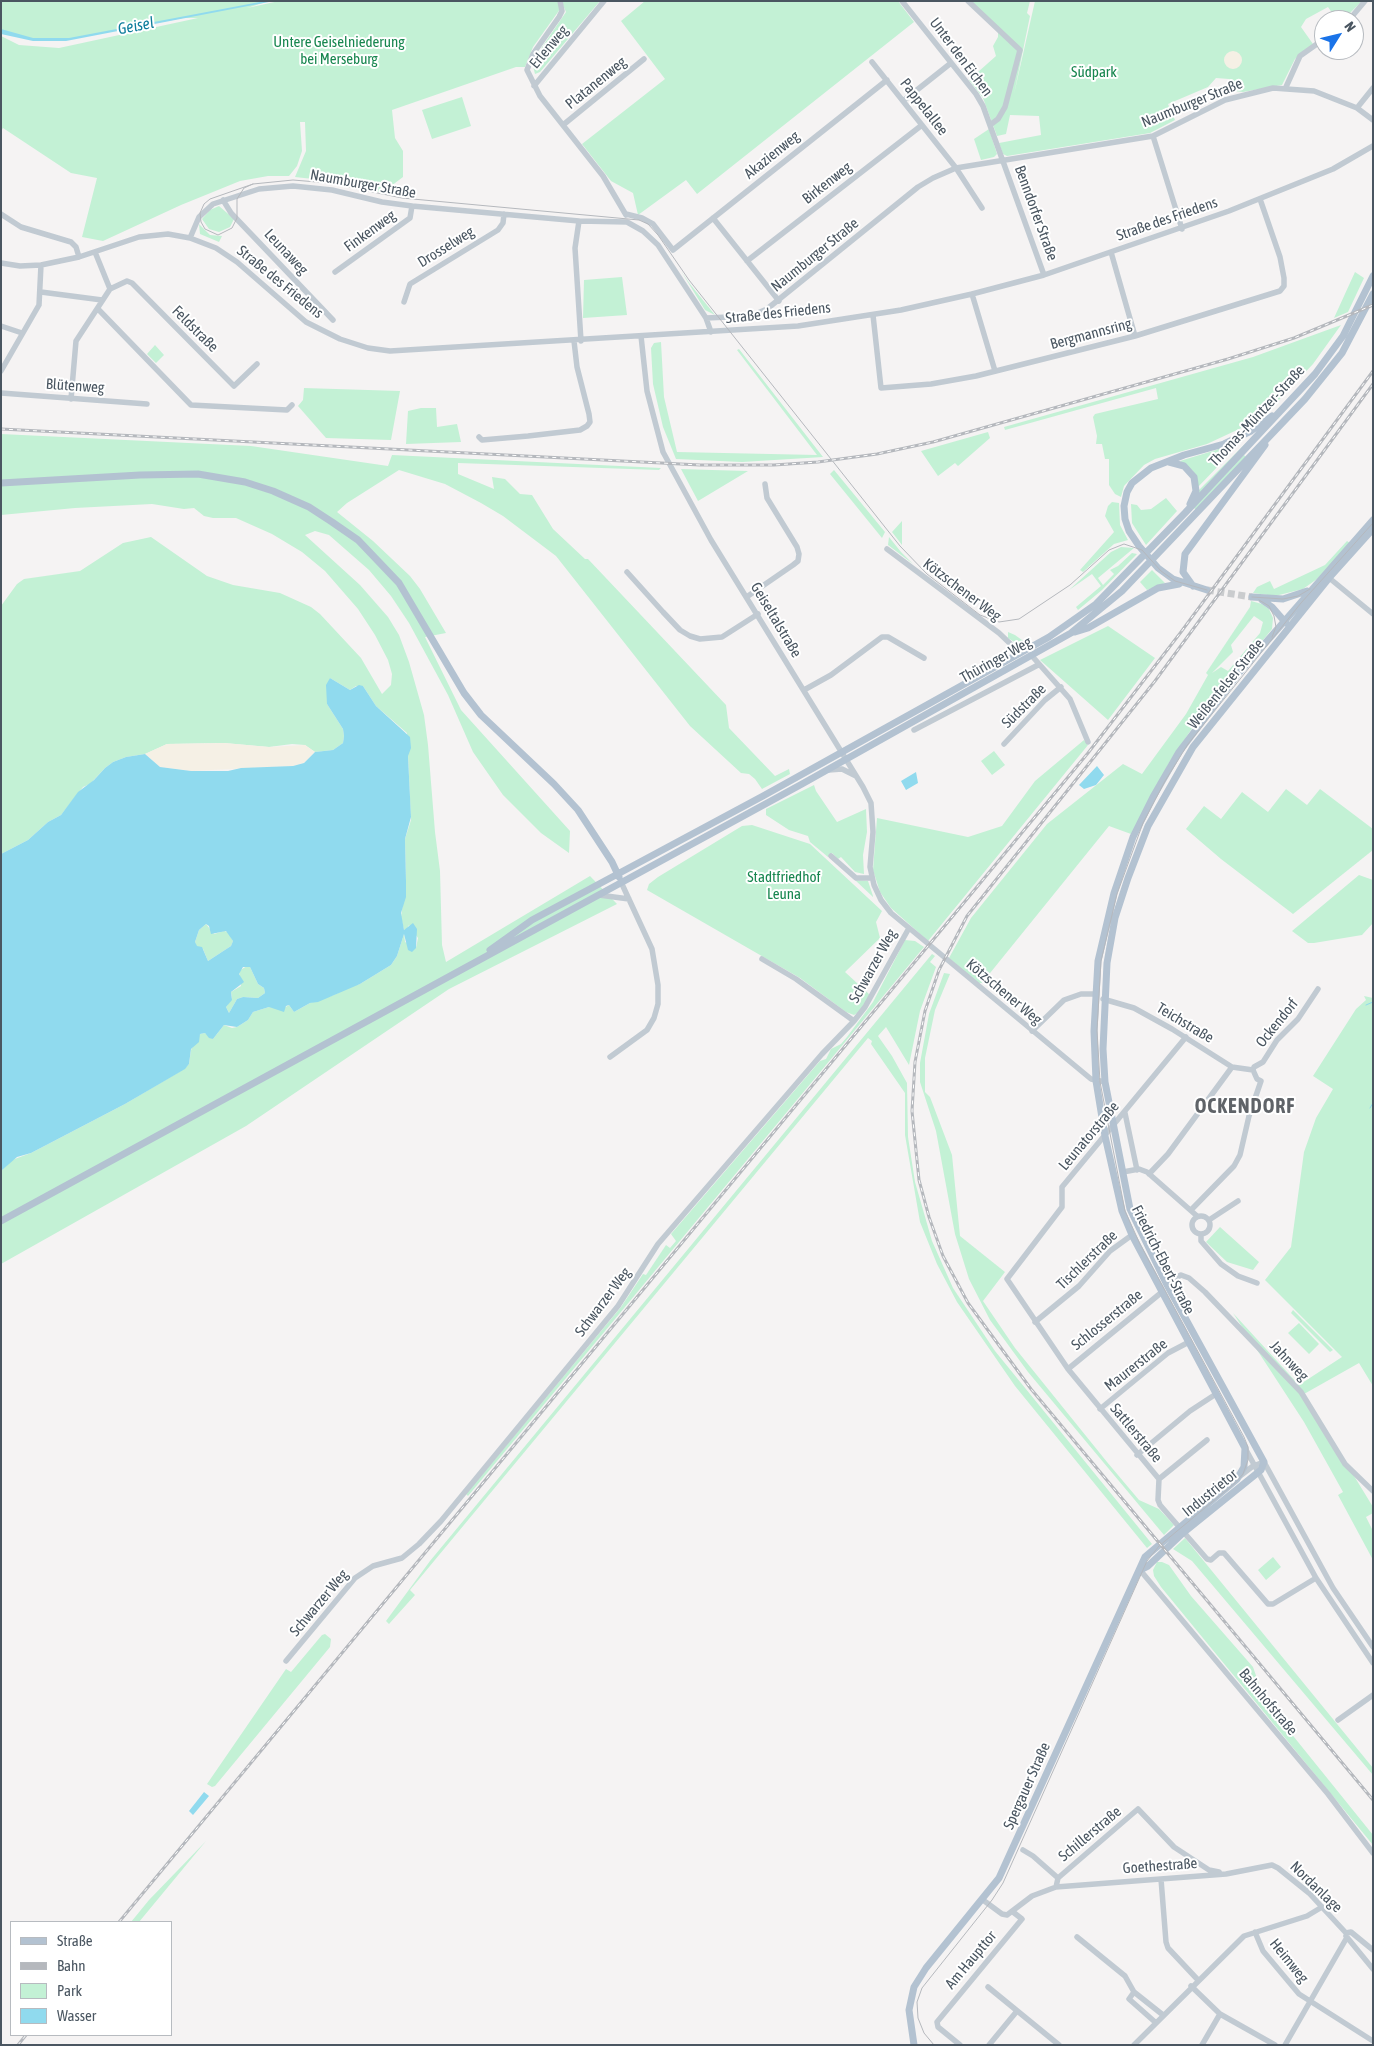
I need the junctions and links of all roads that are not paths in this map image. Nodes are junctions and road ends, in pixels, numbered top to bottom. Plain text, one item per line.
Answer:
1 (560, 1) edge
2 (604, 1) edge
3 (902, 1) edge
4 (968, 1) edge
5 (1314, 46) edge
6 (644, 59) dead end
7 (872, 62) dead end
8 (951, 63) junction
9 (887, 80) junction
10 (534, 86) junction
11 (1286, 87) junction
12 (1373, 88) edge
13 (903, 101) junction
14 (1357, 108) junction
15 (1373, 120) edge
16 (922, 125) junction
17 (990, 125) junction
18 (563, 126) junction
19 (1153, 136) junction
20 (1373, 146) edge
21 (1004, 160) junction
22 (956, 168) junction
23 (1260, 199) junction
24 (223, 200) junction
25 (412, 206) junction
26 (982, 208) dead end
27 (1, 214) edge
28 (504, 214) junction
29 (626, 214) junction
30 (713, 218) junction
31 (579, 221) junction
32 (627, 222) junction
33 (1182, 229) junction
34 (190, 238) junction
35 (94, 252) junction
36 (1111, 252) junction
37 (79, 257) junction
38 (747, 261) junction
39 (1, 263) edge
40 (41, 265) junction
41 (335, 272) dead end
42 (1044, 275) junction
43 (1373, 276) edge
44 (110, 289) junction
45 (41, 292) junction
46 (972, 294) junction
47 (1373, 294) edge
48 (102, 300) junction
49 (779, 301) junction
50 (404, 302) dead end
51 (98, 309) junction
52 (873, 315) junction
53 (706, 318) junction
54 (333, 320) dead end
55 (1, 326) edge
56 (711, 332) junction
57 (22, 334) junction
58 (641, 336) junction
59 (1135, 336) junction
60 (578, 341) junction
61 (257, 364) dead end
62 (1, 371) edge
63 (995, 371) junction
64 (1, 393) edge
65 (1297, 395) junction
66 (70, 399) junction
67 (147, 404) dead end
68 (292, 405) dead end
69 (1274, 430) junction
70 (479, 437) dead end
71 (1164, 462) junction
72 (1, 483) edge
73 (765, 484) dead end
74 (1185, 513) junction
75 (1373, 520) edge
76 (1373, 529) edge
77 (887, 549) dead end
78 (1140, 560) joint
79 (1146, 566) joint
80 (627, 572) dead end
81 (1326, 576) junction
82 (1182, 584) junction
83 (1193, 587) junction
84 (1315, 589) junction
85 (1208, 590) tunnel mouth
86 (748, 596) junction
87 (1296, 600) junction
88 (1305, 607) junction
89 (758, 614) junction
90 (1373, 614) edge
91 (1284, 621) junction
92 (1290, 627) junction
93 (1071, 633) junction
94 (1020, 652) junction
95 (1032, 656) junction
96 (924, 658) dead end
97 (1038, 665) junction
98 (1062, 687) junction
99 (804, 690) junction
100 (931, 711) junction
101 (935, 719) junction
102 (914, 730) dead end
103 (1088, 742) dead end
104 (1004, 744) dead end
105 (841, 752) junction
106 (846, 759) junction
107 (825, 771) junction
108 (1166, 773) joint
109 (857, 777) junction
110 (1172, 780) joint
111 (831, 856) dead end
112 (618, 874) junction
113 (872, 878) junction
114 (621, 882) junction
115 (597, 895) junction
116 (629, 899) junction
117 (891, 913) joint
118 (909, 928) junction
119 (762, 959) dead end
120 (464, 968) junction
121 (1318, 988) dead end
122 (1094, 994) junction
123 (1104, 998) junction
124 (854, 1021) junction
125 (1032, 1031) junction
126 (1186, 1037) junction
127 (610, 1057) dead end
128 (1232, 1067) junction
129 (1253, 1070) junction
130 (1096, 1081) junction
131 (1105, 1082) junction
132 (1125, 1113) junction
133 (1114, 1124) junction
134 (1105, 1136) junction
135 (1137, 1170) junction
136 (1123, 1172) junction
137 (1149, 1174) junction
138 (1238, 1202) dead end
139 (1191, 1210) junction
140 (1197, 1216) junction
141 (1209, 1220) junction
142 (1, 1221) edge
143 (1201, 1234) junction
144 (1132, 1235) junction
145 (1007, 1279) joint
146 (1166, 1283) junction
147 (1257, 1283) dead end
148 (1162, 1292) junction
149 (1035, 1322) junction
150 (1189, 1342) junction
151 (1068, 1369) junction
152 (1216, 1394) junction
153 (1100, 1409) junction
154 (1207, 1440) dead end
155 (1245, 1448) junction
156 (1137, 1455) junction
157 (1264, 1462) junction
158 (1253, 1466) junction
159 (1257, 1473) junction
160 (1237, 1479) junction
161 (1159, 1480) junction
162 (1373, 1491) edge
163 (1181, 1530) junction
164 (1157, 1551) joint
165 (1140, 1570) junction
166 (1316, 1578) junction
167 (1373, 1646) edge
168 (286, 1661) dead end
169 (1372, 1662) edge
170 (1373, 1695) edge
171 (1338, 1720) dead end
172 (1023, 1850) dead end
173 (1371, 1851) edge
174 (1265, 1866) joint
175 (1226, 1874) junction
176 (1058, 1878) junction
177 (1161, 1879) junction
178 (1056, 1887) junction
179 (983, 1900) junction
180 (1322, 1907) junction
181 (1013, 1912) junction
182 (1255, 1932) junction
183 (1346, 1936) junction
184 (1077, 1937) dead end
185 (1373, 1950) edge
186 (1373, 1969) edge
187 (1198, 1980) junction
188 (1191, 1986) junction
189 (988, 1987) dead end
190 (1134, 1992) junction
191 (1309, 2002) junction
192 (1017, 2010) junction
193 (1220, 2014) junction
194 (1163, 2015) junction
195 (1155, 2022) junction
196 (1373, 2034) edge
197 (1373, 2040) edge
198 (914, 2045) edge
199 (960, 2045) edge
200 (990, 2045) edge
201 (1059, 2045) edge
202 (1134, 2045) edge
203 (1202, 2045) edge
204 (1275, 2045) edge
205 (1285, 2045) edge

1 - 10 street
2 - 10 street, Erlenweg
3 - 8 street, Unter den Eichen
4 - 17 street
5 - 11 street
6 - 18 street, Platanenweg
7 - 9 street, Pappelallee
8 - 13 street
8 - 17 street, Unter den Eichen
9 - 13 street, Pappelallee
9 - 30 street, Akazienweg
10 - 18 street
11 - 14 street, Naumburger Straße
11 - 19 street, Naumburger Straße
12 - 14 street
13 - 16 street, Pappelallee
14 - 15 street, Naumburger Straße
16 - 22 street, Pappelallee
16 - 38 street, Birkenweg
17 - 21 street, Unter den Eichen
18 - 29 street
19 - 21 street, Naumburger Straße
19 - 33 street
20 - 23 street, Straße des Friedens
21 - 22 street, Naumburger Straße
21 - 42 street, Benndorfer Straße
22 - 26 street
22 - 49 street, Naumburger Straße
23 - 33 street, Straße des Friedens
23 - 59 street, Bergmannsring
24 - 25 street, Naumburger Straße
24 - 34 street, Naumburger Straße
24 - 54 street, Leunaweg
25 - 28 street, Naumburger Straße
25 - 41 street, Finkenweg
27 - 37 street
28 - 31 street, Naumburger Straße
28 - 50 street, Drosselweg
29 - 30 street, Akazienweg
29 - 32 street
30 - 38 street
31 - 32 street, Naumburger Straße
31 - 60 street
32 - 53 street
33 - 36 street, Straße des Friedens
34 - 35 street
34 - 60 street, Straße des Friedens
35 - 37 street
35 - 44 street
36 - 42 street, Straße des Friedens
36 - 59 street
37 - 40 street
38 - 49 street
39 - 40 street
40 - 45 street
42 - 46 street, Straße des Friedens
43 - 65 main road, Thomas-Müntzer-Straße
44 - 48 street
44 - 61 street, Feldstraße
45 - 48 street
45 - 57 street
46 - 52 street, Straße des Friedens
46 - 63 street
47 - 69 main road, Thomas-Müntzer-Straße
48 - 51 street
49 - 53 street, Naumburger Straße
51 - 66 street
51 - 68 street
52 - 56 street, Straße des Friedens
52 - 63 street, Bergmannsring
53 - 56 street
55 - 57 street
56 - 58 street, Straße des Friedens
57 - 62 street
58 - 60 street, Straße des Friedens
58 - 86 street, Geiseltalstraße
59 - 63 street, Bergmannsring
60 - 70 street
64 - 66 street, Blütenweg
65 - 71 main road
65 - 74 main road, Thomas-Müntzer-Straße
66 - 67 street, Blütenweg
69 - 79 main road, Thomas-Müntzer-Straße
69 - 83 main road
71 - 74 main road
71 - 82 main road
72 - 112 main road
73 - 86 street
74 - 78 main road, Thomas-Müntzer-Straße
75 - 81 main road, Weißenfelser Straße
76 - 81 main road, Weißenfelser Straße
77 - 94 street, Kötzschener Weg
78 - 94 main road, Thüringer Weg
79 - 93 main road, Thüringer Weg
80 - 89 street
81 - 84 main road, Weißenfelser Straße
81 - 90 street
82 - 83 main road
82 - 93 main road
83 - 85 main road
84 - 87 main road, Weißenfelser Straße
84 - 88 main road, Weißenfelser Straße
86 - 89 street, Geiseltalstraße
87 - 88 main road
87 - 91 main road, Weißenfelser Straße
87 - 91 main road
88 - 92 main road, Weißenfelser Straße
89 - 99 street, Geiseltalstraße
91 - 92 main road
91 - 108 main road, Weißenfelser Straße
92 - 110 main road, Weißenfelser Straße
93 - 95 main road, Thüringer Weg
94 - 105 main road, Thüringer Weg
95 - 97 street
95 - 100 main road, Thüringer Weg
96 - 99 street
97 - 98 street
97 - 101 street, Thüringer Weg
98 - 103 street
98 - 104 street, Südstraße
99 - 105 street, Geiseltalstraße
100 - 101 street
100 - 106 main road, Thüringer Weg
101 - 102 street, Thüringer Weg
105 - 106 street, Geiseltalstraße
105 - 112 main road, Thüringer Weg
106 - 107 main road, Thüringer Weg
106 - 109 street, Geiseltalstraße
107 - 109 street
107 - 114 main road, Thüringer Weg
108 - 122 main road, Friedrich-Ebert-Straße
109 - 113 street, Geiseltalstraße
110 - 123 main road, Friedrich-Ebert-Straße
111 - 113 street
112 - 114 main road
112 - 120 main road, Thüringer Weg
113 - 117 street, Geiseltalstraße
114 - 115 main road, Thüringer Weg
114 - 116 street
115 - 116 street
115 - 120 main road, Thüringer Weg
116 - 127 street
117 - 118 street, Kötzschener Weg
118 - 124 street, Schwarzer Weg
118 - 125 street, Kötzschener Weg
119 - 124 street
120 - 142 main road
121 - 129 street, Ockendorf
122 - 125 street
122 - 130 main road, Friedrich-Ebert-Straße
123 - 126 street, Teichstraße
123 - 131 main road, Friedrich-Ebert-Straße
124 - 168 street, Schwarzer Weg
125 - 130 street, Kötzschener Weg
126 - 128 street, Teichstraße
126 - 132 street, Leunatorstraße
128 - 129 street, Teichstraße
128 - 137 street
129 - 139 street
130 - 131 street, Kötzschener Weg
130 - 134 main road, Friedrich-Ebert-Straße
131 - 133 main road, Friedrich-Ebert-Straße
132 - 133 street, Leunatorstraße
132 - 135 street
133 - 134 street, Leunatorstraße
133 - 136 main road, Friedrich-Ebert-Straße
134 - 144 main road, Friedrich-Ebert-Straße
134 - 145 street, Leunatorstraße
135 - 136 street
135 - 137 street
136 - 146 main road, Friedrich-Ebert-Straße
137 - 139 street
138 - 141 street
139 - 140 street
140 - 141 street
140 - 143 street
141 - 143 street
143 - 147 street
144 - 148 main road, Friedrich-Ebert-Straße
144 - 149 street, Tischlerstraße
145 - 149 street, Sattlerstraße
146 - 157 main road, Friedrich-Ebert-Straße
146 - 162 street, Jahnweg
148 - 150 main road, Friedrich-Ebert-Straße
148 - 151 street, Schlosserstraße
149 - 151 street, Sattlerstraße
150 - 152 main road, Friedrich-Ebert-Straße
150 - 153 street, Maurerstraße
151 - 153 street, Sattlerstraße
152 - 155 main road, Friedrich-Ebert-Straße
152 - 156 street
153 - 156 street, Sattlerstraße
154 - 161 street
155 - 158 street, Friedrich-Ebert-Straße
155 - 160 main road, Industrietor
156 - 161 street, Sattlerstraße
157 - 158 street
157 - 159 main road, Industrietor
157 - 167 street, Friedrich-Ebert-Straße
158 - 159 street, Friedrich-Ebert-Straße
158 - 160 street
159 - 163 main road, Industrietor
159 - 166 street, Friedrich-Ebert-Straße
160 - 163 main road, Industrietor
161 - 163 street, Sattlerstraße
163 - 164 main road, Industrietor
163 - 166 street, Sattlerstraße
164 - 165 main road, Spergauer Straße
165 - 173 street, Bahnhofstraße
165 - 179 main road, Spergauer Straße
166 - 169 street, Friedrich-Ebert-Straße
170 - 171 street
172 - 176 street
174 - 175 street, Goethestraße
174 - 180 street, Nordanlage
175 - 176 street, Schillerstraße
175 - 177 street, Goethestraße
176 - 178 street
177 - 178 street, Goethestraße
177 - 187 street
178 - 181 street
179 - 181 street, Am Haupttor
179 - 198 main road, Spergauer Straße
180 - 182 street
180 - 183 street, Nordanlage
181 - 199 street, Am Haupttor
182 - 187 street
182 - 191 street, Heimweg
183 - 185 street, Nordanlage
183 - 186 street, Nordanlage
183 - 191 street
184 - 190 street
187 - 188 street
188 - 193 street
188 - 194 street
189 - 192 street
190 - 194 street
190 - 195 street
191 - 197 street, Heimweg
191 - 205 street
192 - 200 street
192 - 201 street
193 - 203 street
193 - 204 street
194 - 195 street
195 - 202 street
196 - 197 street

